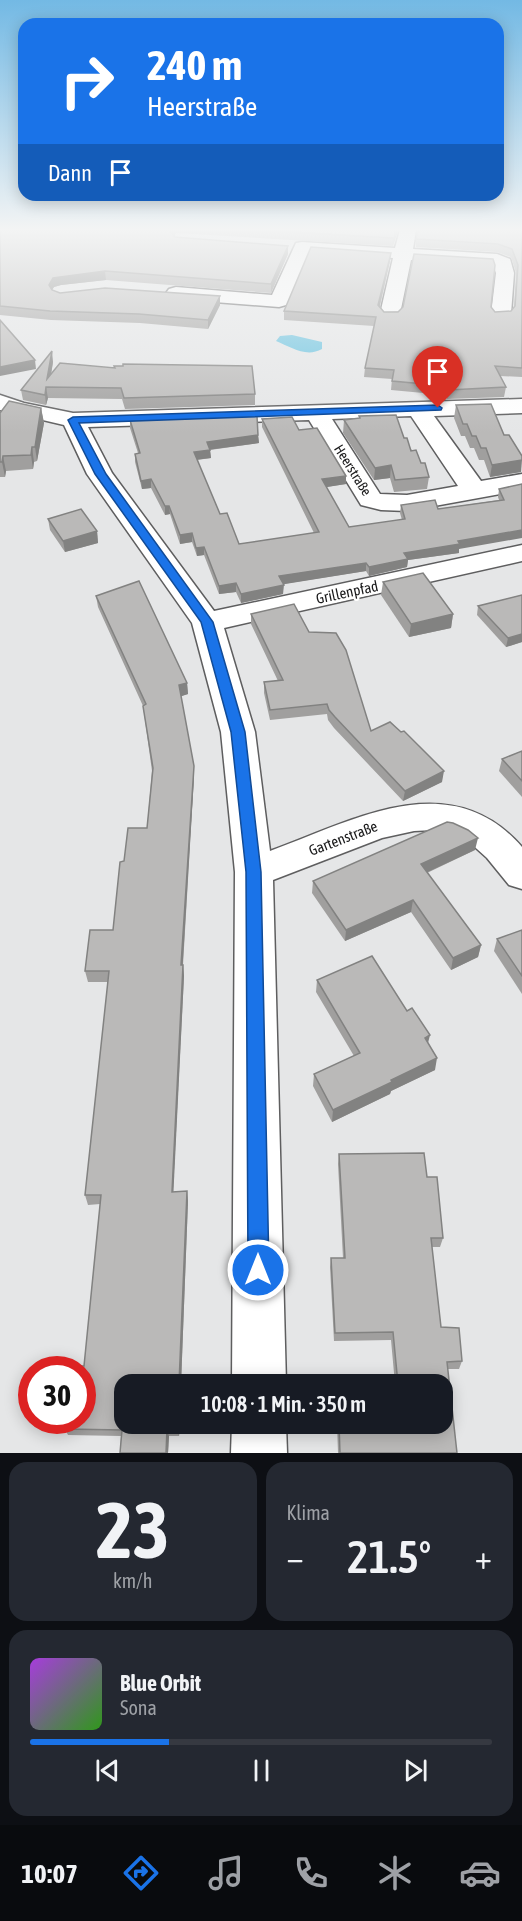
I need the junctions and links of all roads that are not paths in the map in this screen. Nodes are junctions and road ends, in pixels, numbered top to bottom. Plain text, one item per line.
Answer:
1 (243, 298) joint
2 (280, 298) edge
3 (394, 298) edge
4 (507, 298) edge
5 (279, 301) junction
6 (390, 314) edge
7 (501, 314) edge
8 (234, 317) dead end
9 (263, 319) dead end
10 (0, 402) edge
11 (522, 406) edge
12 (417, 409) junction
13 (316, 412) junction
14 (73, 420) junction
15 (522, 482) edge
16 (474, 490) junction
17 (522, 553) edge
18 (207, 622) junction
19 (254, 872) junction
20 (522, 874) edge
21 (259, 1374) edge
22 (259, 1434) edge
23 (260, 1453) edge

1 - 5 street
1 - 8 street
2 - 5 street
3 - 6 street
4 - 7 street
5 - 9 street
10 - 14 street
11 - 12 street
12 - 13 street
12 - 16 street
13 - 14 street
13 - 16 street, Heerstraße
14 - 18 street
15 - 16 street, Heerstraße
17 - 18 street, Grillenpfad
18 - 19 street
19 - 20 street, Gartenstraße
19 - 21 street
22 - 23 street

